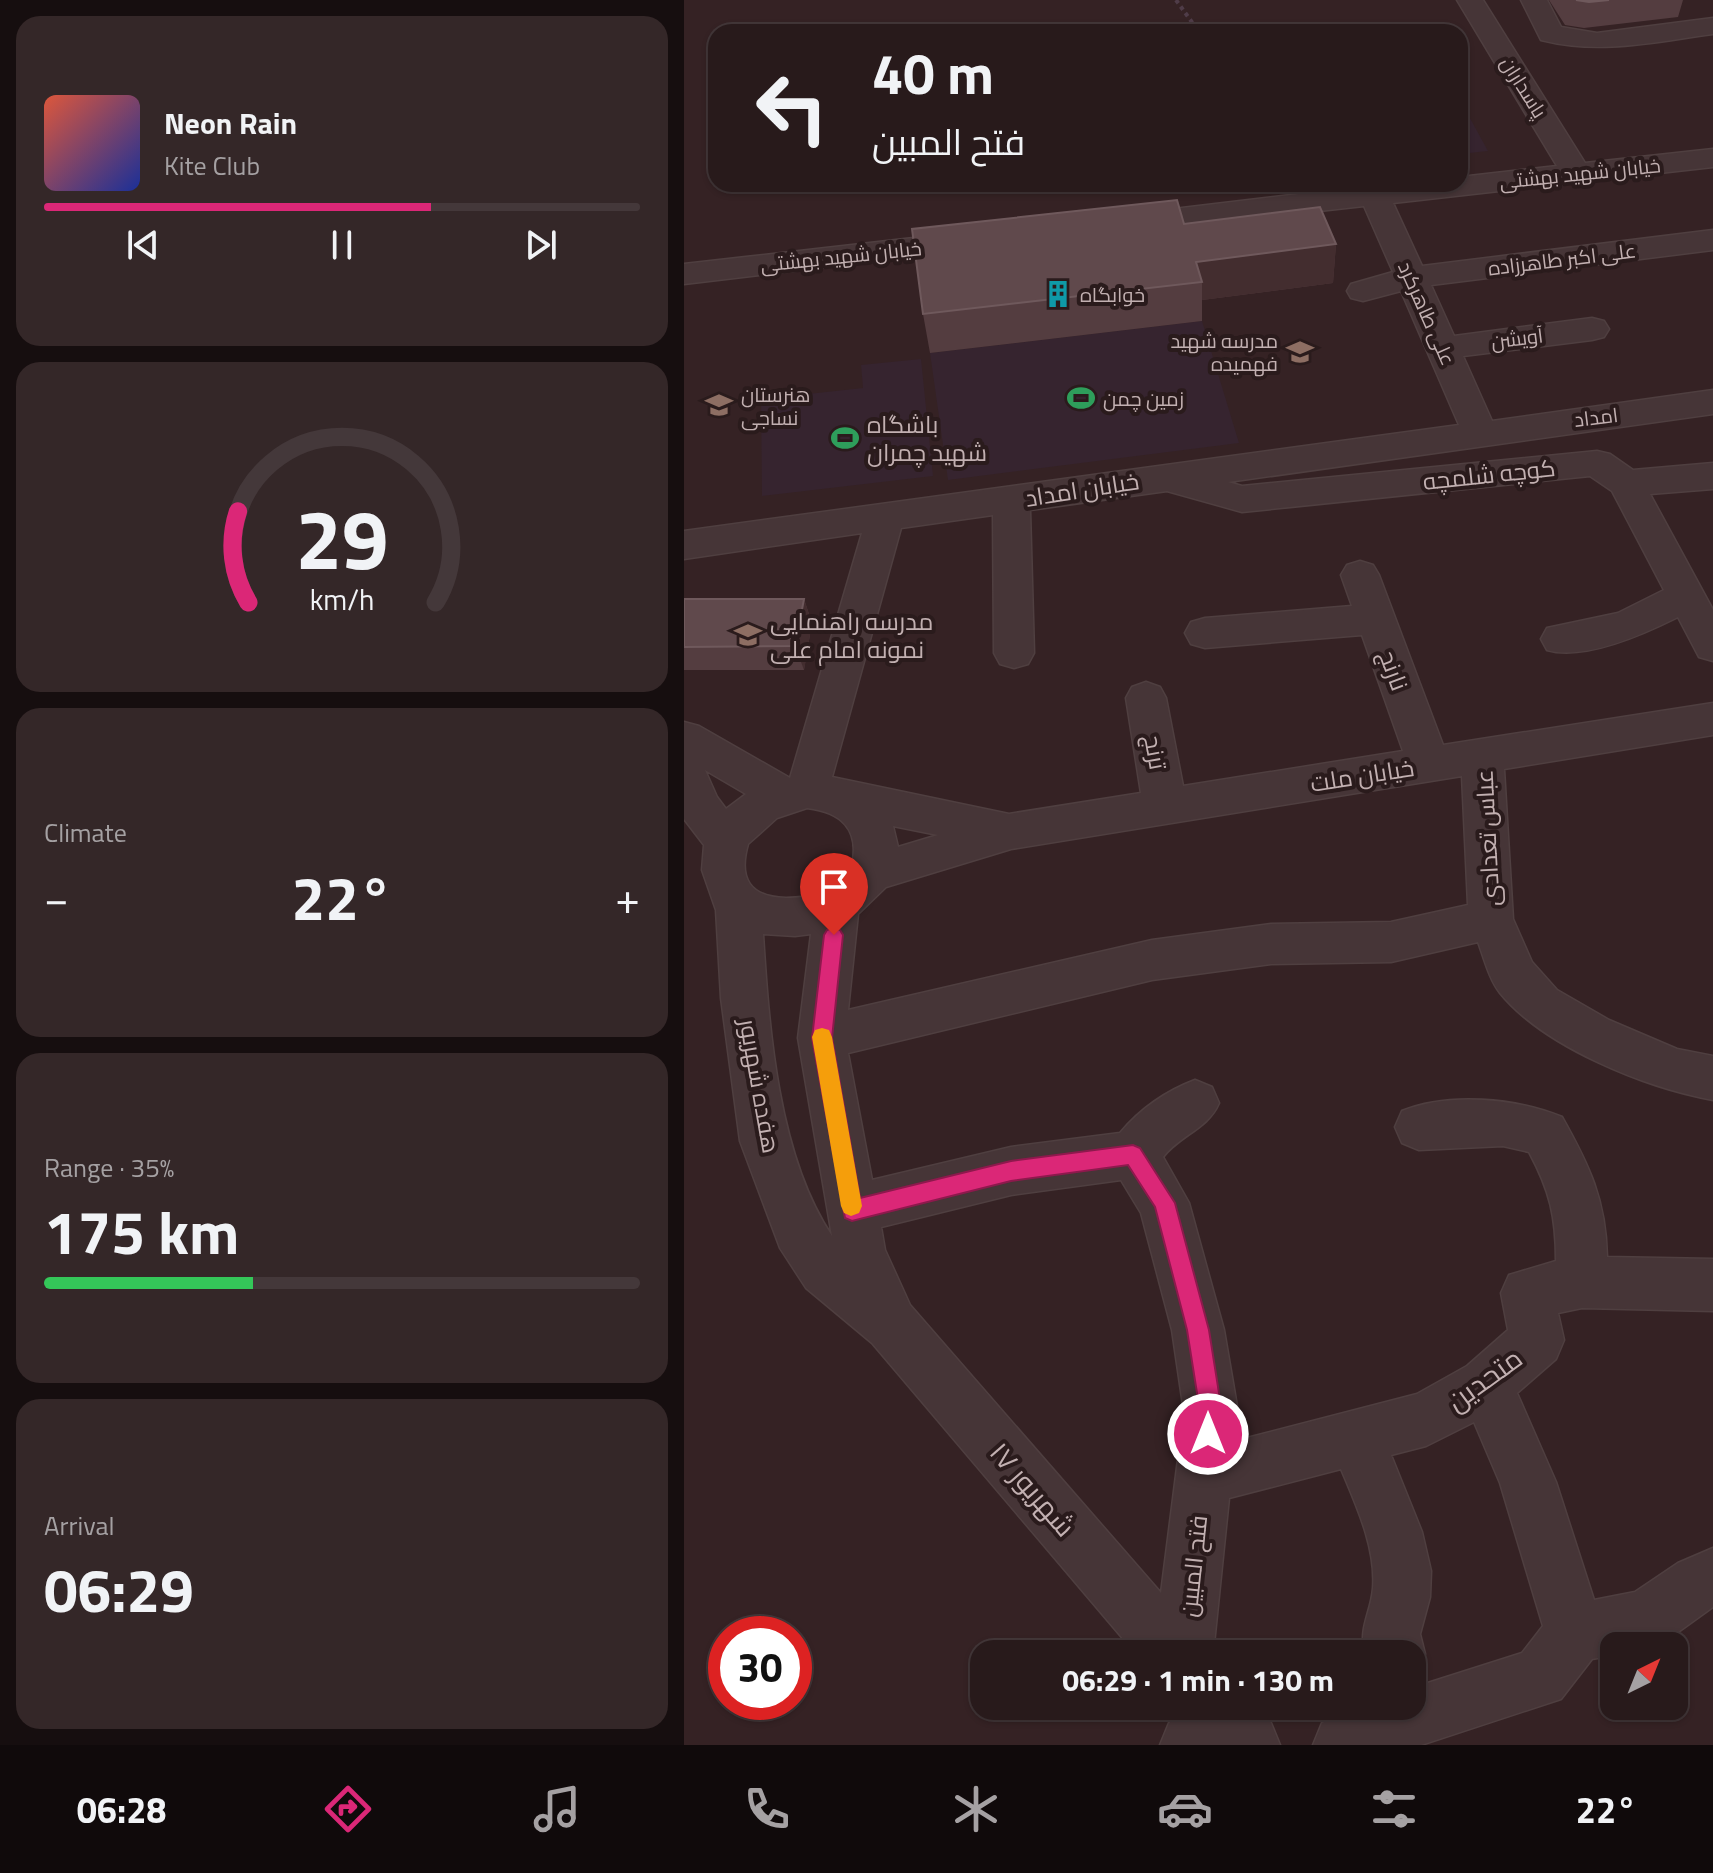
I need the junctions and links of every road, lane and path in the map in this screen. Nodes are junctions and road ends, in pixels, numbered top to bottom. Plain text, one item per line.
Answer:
1 (1176, 0) edge
2 (1470, 0) edge
3 (1534, 0) edge
4 (1687, 0) edge
5 (1193, 24) edge
6 (1710, 27) edge
7 (1713, 158) edge
8 (1577, 174) junction
9 (1468, 185) edge
10 (1394, 192) edge
11 (1374, 194) junction
12 (1097, 227) edge
13 (1002, 238) edge
14 (1713, 240) edge
15 (684, 274) edge
16 (1411, 277) junction
17 (1363, 291) dead end
18 (1592, 329) dead end
19 (1442, 348) junction
20 (1713, 402) edge
21 (1480, 432) junction
22 (1713, 476) edge
23 (1165, 477) junction
24 (1626, 483) junction
25 (1011, 500) junction
26 (885, 520) junction
27 (684, 545) edge
28 (1360, 575) dead end
29 (1686, 596) junction
30 (1376, 619) junction
31 (1205, 633) dead end
32 (1561, 639) dead end
33 (1713, 646) edge
34 (1014, 653) dead end
35 (1146, 698) dead end
36 (1713, 719) edge
37 (684, 738) edge
38 (1482, 756) junction
39 (1429, 765) junction
40 (795, 793) junction
41 (689, 797) edge
42 (850, 800) junction
43 (1165, 807) junction
44 (1011, 831) junction
45 (727, 841) junction
46 (872, 873) junction
47 (738, 904) junction
48 (837, 906) junction
49 (1491, 919) junction
50 (822, 1038) junction
51 (1713, 1078) edge
52 (1195, 1103) dead end
53 (1419, 1127) dead end
54 (1133, 1155) junction
55 (852, 1210) junction
56 (1582, 1282) junction
57 (1713, 1285) edge
58 (891, 1324) junction
59 (1486, 1385) junction
60 (1356, 1437) junction
61 (1203, 1477) junction
62 (1713, 1577) edge
63 (1575, 1633) junction
64 (1163, 1640) edge
65 (1185, 1640) edge
66 (1390, 1640) edge
67 (1426, 1705) edge
68 (1392, 1720) edge
69 (1344, 1745) edge

1 - 5 path
2 - 8 street, پاسداران
3 - 6 street
4 - 6 street
7 - 8 street, خیابان شهید بهشتی
8 - 9 street, خیابان شهید بهشتی
10 - 11 street, خیابان شهید بهشتی
11 - 12 street, خیابان شهید بهشتی
11 - 16 street, علی طاهرکرد
13 - 15 street, خیابان شهید بهشتی
14 - 16 street, علی اکبر طاهرزاده
16 - 17 street, علی اکبر طاهرزاده
16 - 19 street, علی طاهرکرد
18 - 19 street, آویشن
19 - 21 street, علی طاهرکرد
20 - 21 street, امداد
21 - 23 street, خیابان امداد
22 - 24 street
23 - 24 street, کوچه شلمچه
23 - 25 street, خیابان امداد
24 - 29 street
25 - 26 street, خیابان امداد
25 - 34 street
26 - 27 street, خیابان امداد
26 - 40 street
28 - 30 street, نارنج
29 - 32 street
29 - 33 street
30 - 31 street
30 - 39 street, نارنج
35 - 43 street, ترنج
36 - 38 street, خیابان ملت
37 - 40 street
38 - 39 street, خیابان ملت
38 - 49 street, عباس تعدادی
39 - 43 street, خیابان ملت
40 - 42 street
40 - 45 street
41 - 45 street
42 - 44 street
42 - 46 street
43 - 44 street, خیابان ملت
44 - 46 street
45 - 47 street
46 - 48 street
47 - 48 street
47 - 58 street, هفده شهریور
48 - 50 street
49 - 50 street
49 - 51 street, عباس تعدادی
50 - 55 street
52 - 54 street
53 - 56 street
54 - 55 street
54 - 61 street, فتح المبین
55 - 58 street
56 - 57 street, متحدین
56 - 59 street, متحدین
58 - 64 street, ۱۷ شهریور
59 - 60 street, متحدین
59 - 63 street
60 - 61 street, متحدین
60 - 66 street
61 - 65 street, فتح المبین
62 - 63 street
63 - 67 street
68 - 69 street

